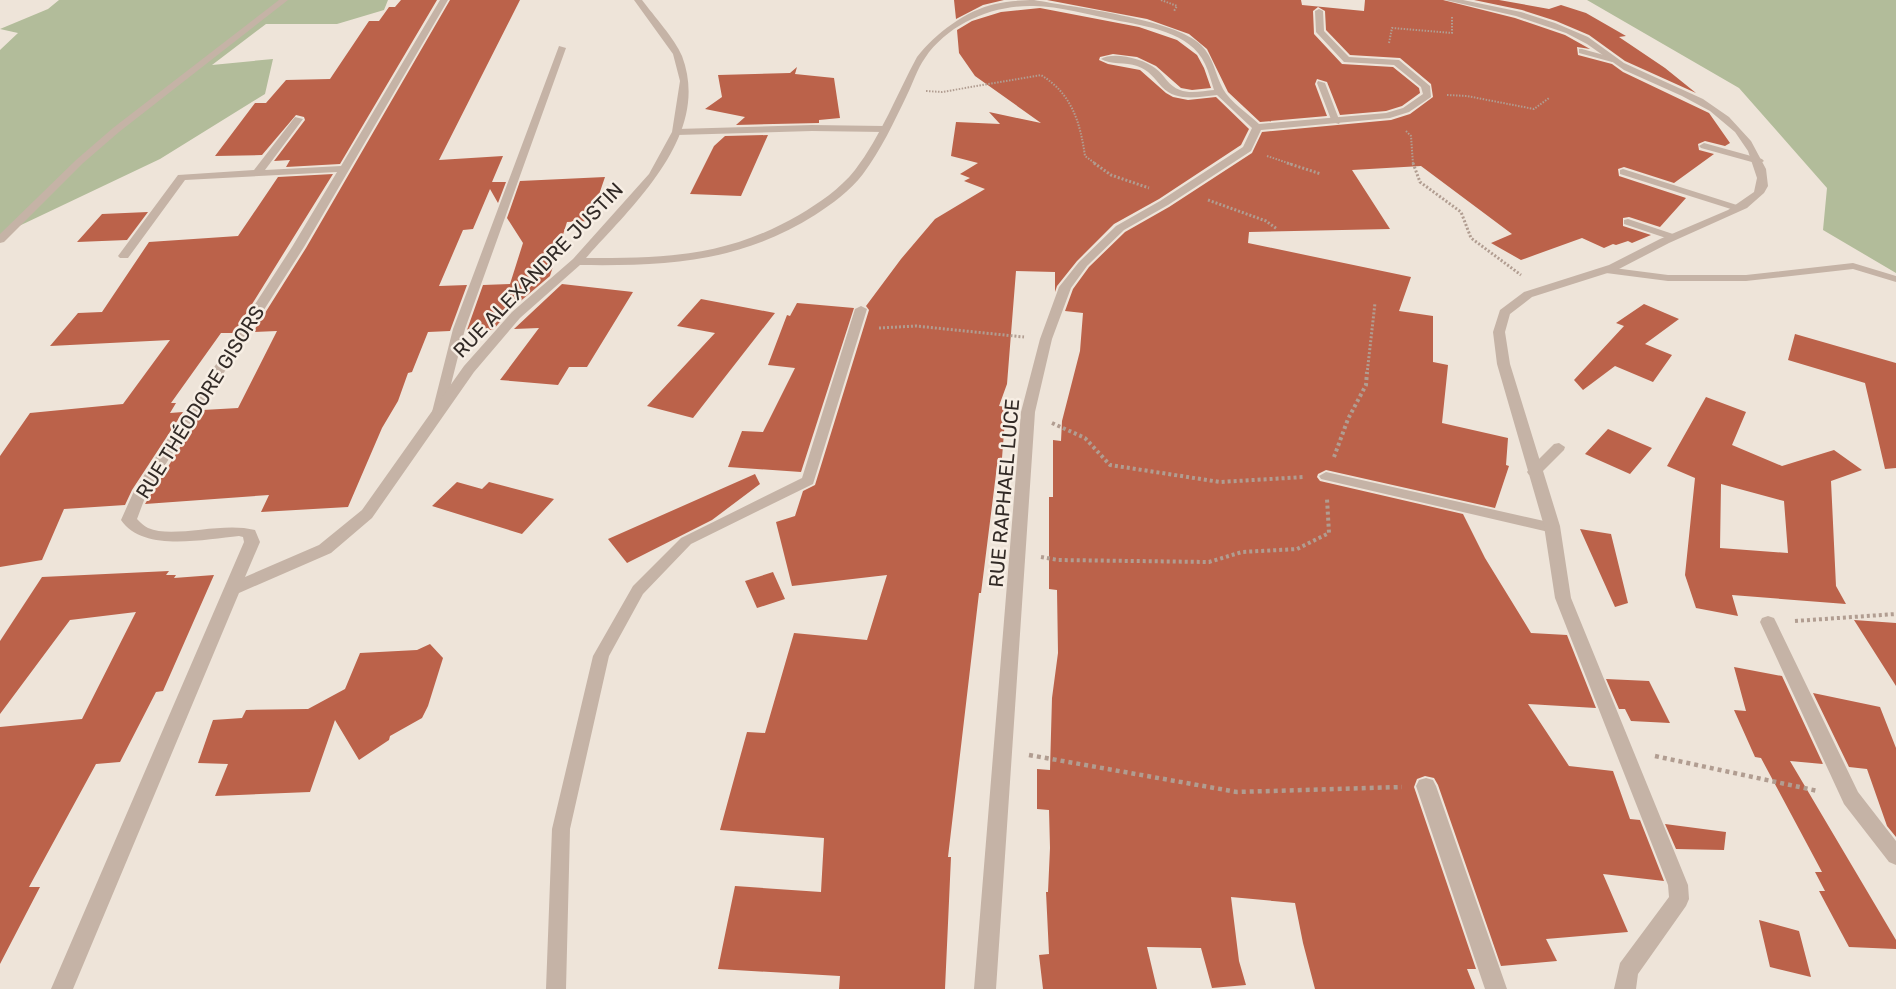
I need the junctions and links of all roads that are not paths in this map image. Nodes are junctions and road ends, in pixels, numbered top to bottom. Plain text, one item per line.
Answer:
1 (284, 0) edge
2 (444, 0) edge
3 (638, 0) edge
4 (975, 0) edge
5 (1450, 0) edge
6 (1031, 1) edge
7 (1319, 11) dead end
8 (977, 14) junction
9 (562, 48) dead end
10 (1582, 51) dead end
11 (1105, 59) dead end
12 (1612, 60) junction
13 (1321, 83) dead end
14 (1219, 92) junction
15 (298, 119) dead end
16 (1336, 122) junction
17 (1257, 127) junction
18 (884, 129) junction
19 (677, 132) junction
20 (1704, 146) dead end
21 (1758, 161) junction
22 (344, 169) junction
23 (1623, 172) dead end
24 (257, 173) junction
25 (1737, 208) junction
26 (1628, 222) dead end
27 (1672, 237) junction
28 (0, 240) edge
29 (124, 256) dead end
30 (577, 261) junction
31 (1606, 270) junction
32 (1896, 279) edge
33 (861, 309) dead end
34 (438, 412) junction
35 (1558, 447) dead end
36 (1534, 471) junction
37 (1326, 476) road end
38 (1553, 528) junction
39 (232, 589) junction
40 (1768, 622) road end
41 (1426, 786) road end
42 (1896, 856) edge
43 (62, 989) edge
44 (556, 989) edge
45 (985, 989) edge
46 (1496, 989) edge
47 (1625, 989) edge

1 - 28 lane
2 - 22 street, RUE THÉODORE GISORS
3 - 19 street, RUE ALEXANDRE JUSTIN
4 - 8 street
5 - 12 street
6 - 8 street
6 - 14 street
7 - 16 street
8 - 18 street
9 - 34 lane
10 - 12 lane
11 - 14 street
12 - 21 street
13 - 16 lane
14 - 17 street
15 - 24 street
16 - 17 street
17 - 45 street, RUE RAPHAEL LUCE
18 - 19 lane
18 - 30 street
19 - 30 street, RUE ALEXANDRE JUSTIN
20 - 21 lane
21 - 25 street
22 - 24 street
22 - 39 street, RUE THÉODORE GISORS
23 - 25 lane
24 - 29 street
25 - 27 street
26 - 27 lane
27 - 31 street
30 - 34 street, RUE ALEXANDRE JUSTIN
31 - 32 lane
31 - 36 street
33 - 44 lane
34 - 39 street, RUE ALEXANDRE JUSTIN
35 - 36 lane
36 - 38 street
37 - 38 lane
38 - 47 street
39 - 43 street, RUE THÉODORE GISORS
40 - 42 street
41 - 46 street

